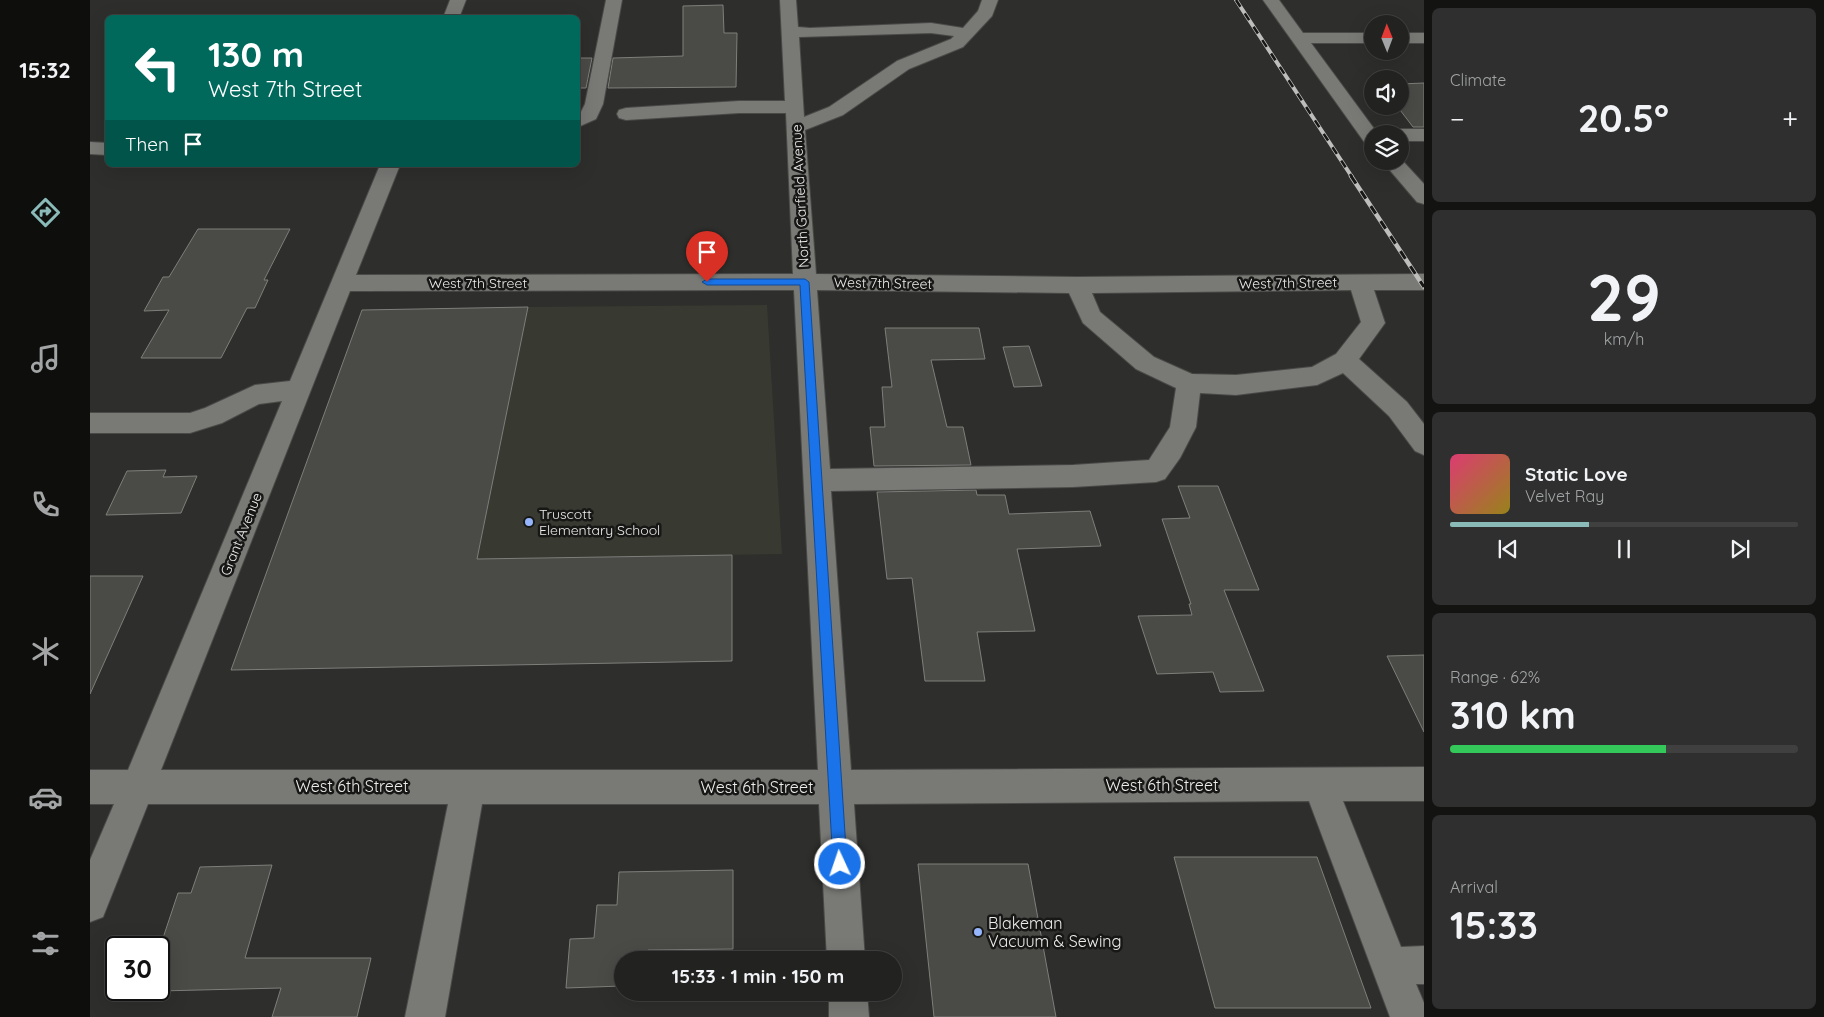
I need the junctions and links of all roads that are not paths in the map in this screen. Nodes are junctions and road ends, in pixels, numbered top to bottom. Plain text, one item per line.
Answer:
1 (458, 0) edge
2 (614, 0) edge
3 (788, 0) edge
4 (990, 0) edge
5 (1271, 0) edge
6 (452, 15) edge
7 (790, 32) junction
8 (966, 33) junction
9 (1299, 38) junction
10 (1364, 38) edge
11 (1409, 38) edge
12 (1424, 38) edge
13 (626, 114) dead end
14 (795, 117) junction
15 (580, 120) edge
16 (1364, 126) edge
17 (1409, 135) edge
18 (1424, 135) edge
19 (90, 148) edge
20 (105, 149) edge
21 (389, 167) edge
22 (1400, 170) edge
23 (1424, 197) edge
24 (805, 282) junction
25 (1360, 282) junction
26 (1424, 282) edge
27 (342, 283) junction
28 (1077, 285) junction
29 (1345, 360) junction
30 (1189, 383) junction
31 (300, 389) junction
32 (90, 423) edge
33 (1424, 444) edge
34 (817, 480) junction
35 (1320, 784) junction
36 (1424, 784) edge
37 (138, 786) junction
38 (468, 786) junction
39 (90, 787) edge
40 (836, 787) junction
41 (90, 904) edge
42 (845, 951) edge
43 (1407, 966) edge
44 (848, 1001) edge
45 (425, 1017) edge
46 (849, 1017) edge
47 (1410, 1017) edge

1 - 6 street
2 - 15 street
3 - 7 street, North Garfield Avenue
4 - 8 street
5 - 9 street
7 - 8 street
7 - 14 street, North Garfield Avenue
8 - 14 street
9 - 10 street
9 - 16 street
11 - 12 street
13 - 14 street
14 - 24 street, North Garfield Avenue
17 - 18 street
19 - 20 street
21 - 27 street, Grant Avenue
22 - 23 street
24 - 27 street, West 7th Street
24 - 28 street, West 7th Street
24 - 34 street, North Garfield Avenue
25 - 26 street, West 7th Street
25 - 28 street, West 7th Street
25 - 29 street
27 - 31 street, Grant Avenue
28 - 30 street
29 - 30 street
29 - 33 street
30 - 34 street
31 - 32 street
31 - 37 street, Grant Avenue
34 - 40 street, North Garfield Avenue
35 - 36 street, West 6th Street
35 - 40 street, West 6th Street
35 - 43 street
37 - 38 street, West 6th Street
37 - 39 street, West 6th Street
37 - 41 street, Grant Avenue
38 - 40 street, West 6th Street
38 - 45 street
40 - 42 street, North Garfield Avenue
43 - 47 street
44 - 46 street

